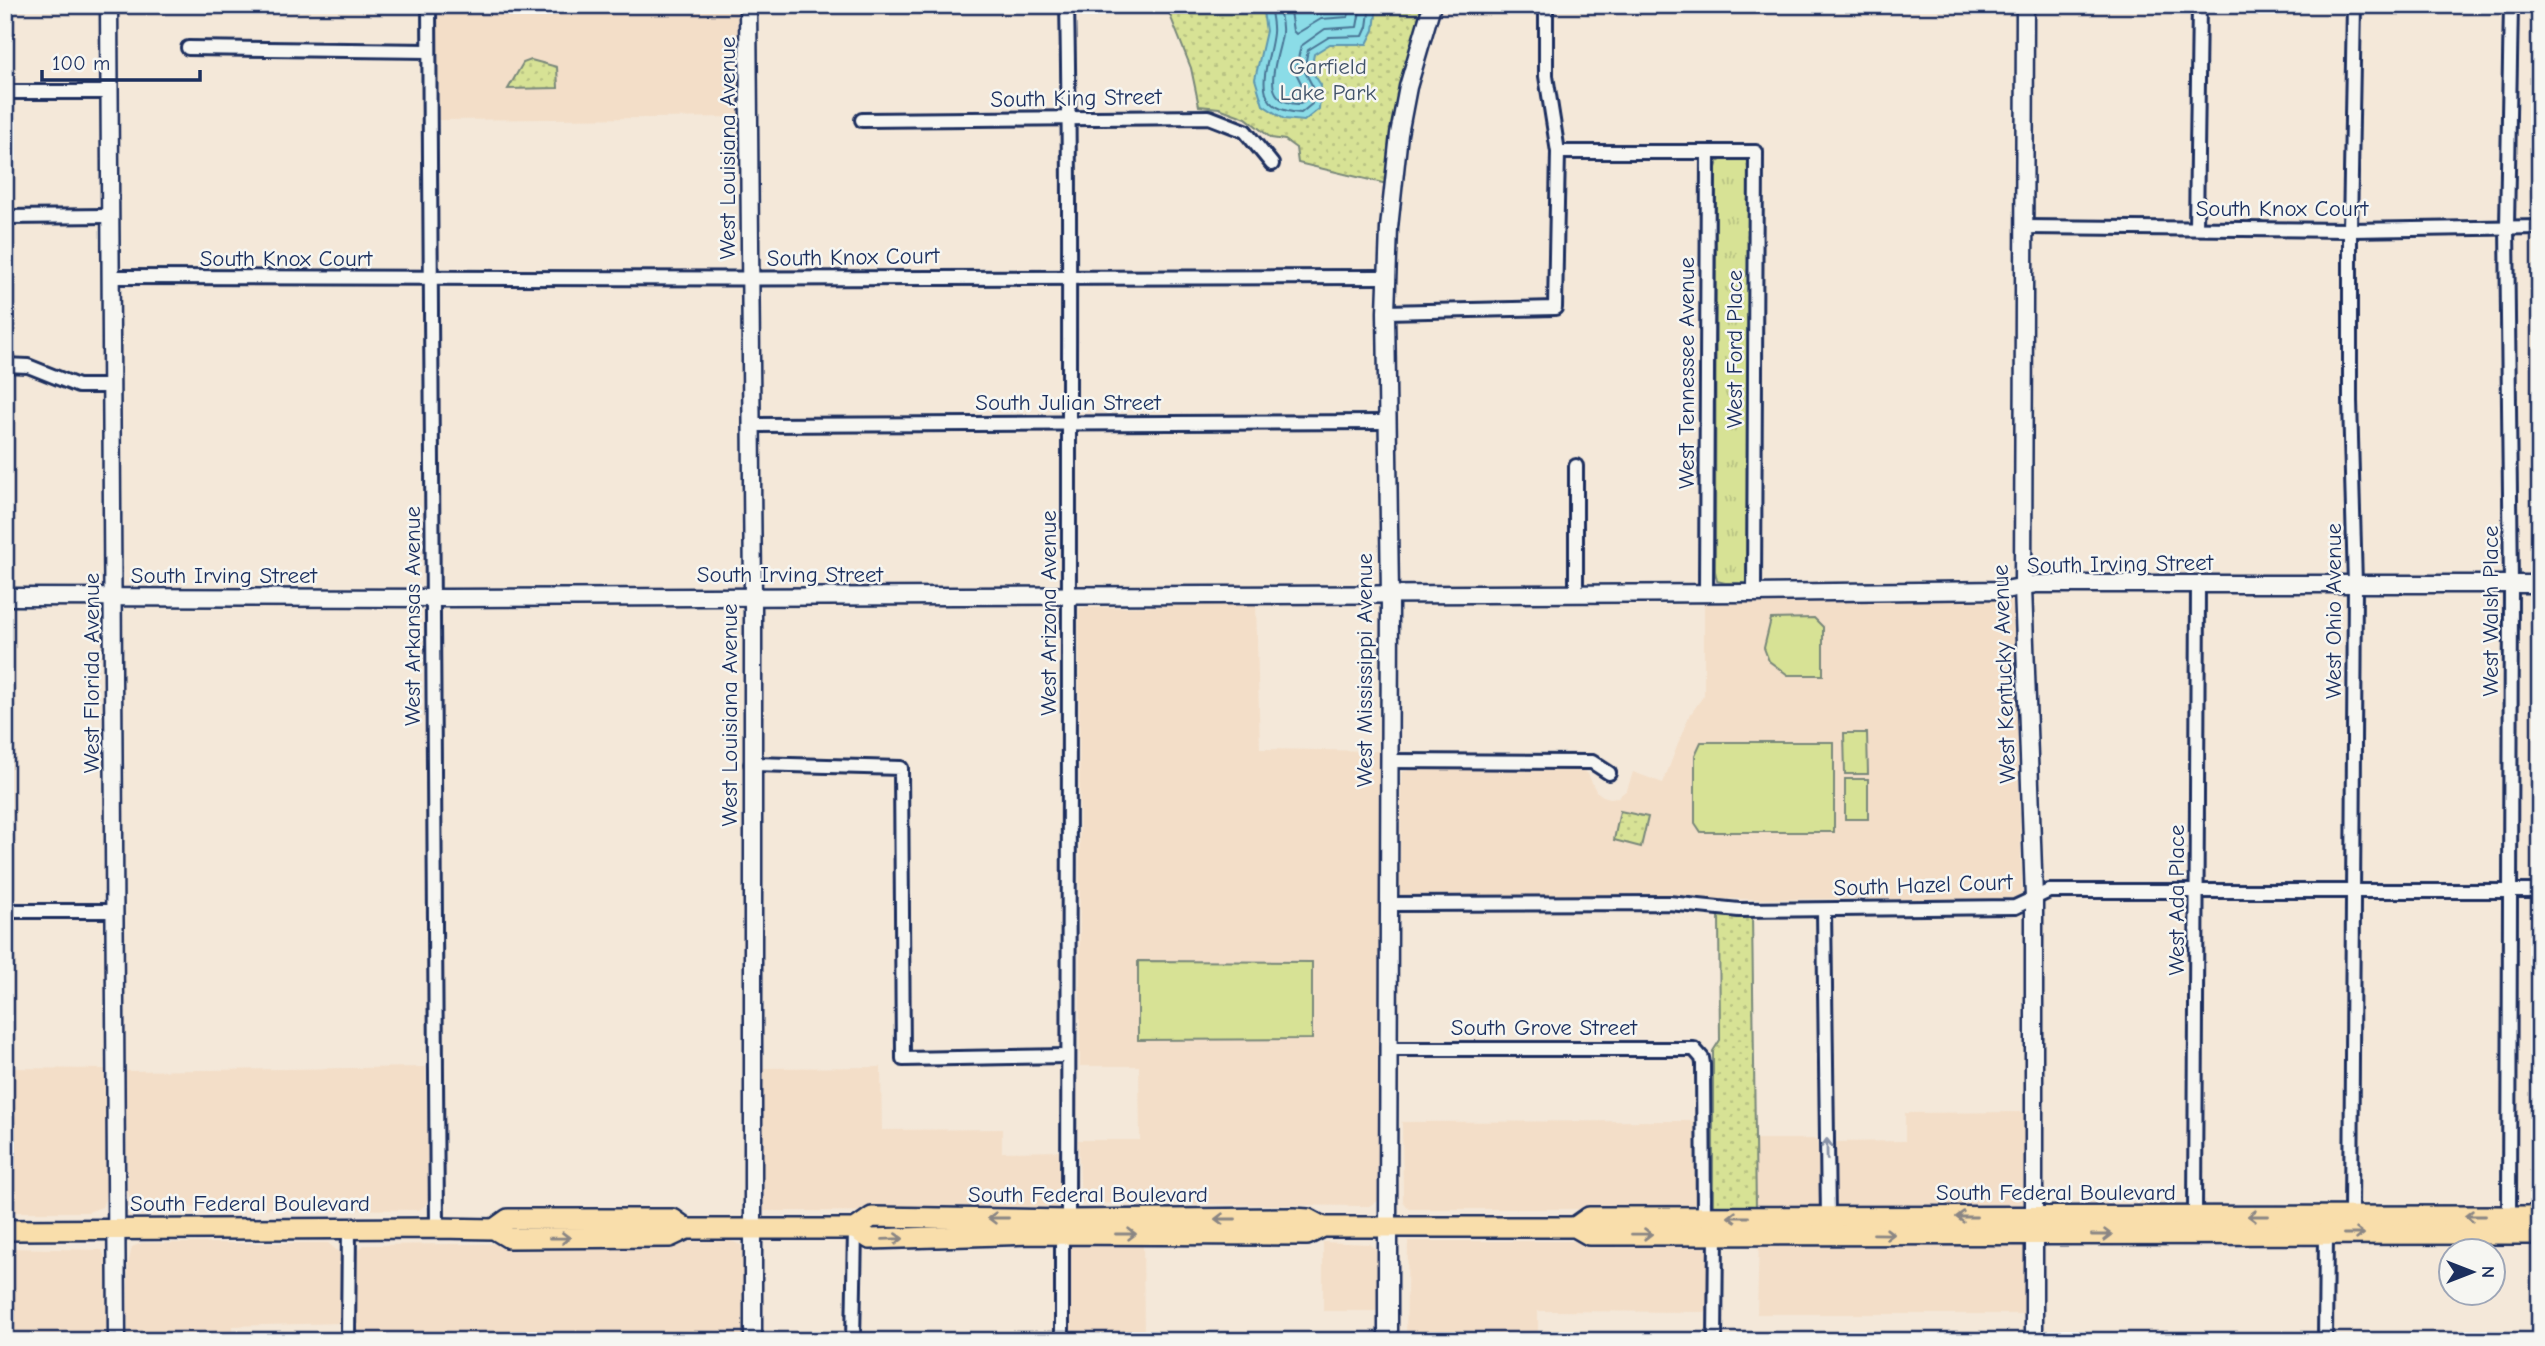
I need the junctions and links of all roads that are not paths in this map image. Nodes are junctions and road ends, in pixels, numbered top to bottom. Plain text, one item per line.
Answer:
1 (109, 5) edge
2 (429, 5) edge
3 (748, 5) edge
4 (1066, 5) edge
5 (1432, 5) edge
6 (1546, 5) edge
7 (2025, 5) edge
8 (2199, 5) edge
9 (2354, 5) edge
10 (2511, 5) edge
11 (188, 48) dead end
12 (429, 51) junction
13 (5, 92) edge
14 (109, 92) junction
15 (862, 120) dead end
16 (1069, 120) junction
17 (1559, 152) junction
18 (1708, 153) junction
19 (1272, 164) dead end
20 (109, 216) junction
21 (5, 217) edge
22 (2507, 226) junction
23 (2540, 227) edge
24 (2024, 228) junction
25 (2196, 228) junction
26 (2350, 230) junction
27 (1069, 276) junction
28 (1387, 277) junction
29 (110, 278) junction
30 (751, 279) junction
31 (431, 280) junction
32 (1386, 312) junction
33 (5, 365) edge
34 (111, 386) junction
35 (1069, 422) junction
36 (1386, 422) junction
37 (750, 425) junction
38 (1576, 466) dead end
39 (2355, 584) junction
40 (2540, 584) edge
41 (2199, 585) junction
42 (2511, 585) junction
43 (2023, 587) junction
44 (1706, 593) junction
45 (1754, 593) junction
46 (1390, 594) junction
47 (1576, 594) junction
48 (1070, 596) junction
49 (5, 597) edge
50 (753, 597) junction
51 (114, 598) junction
52 (433, 598) junction
53 (1389, 761) junction
54 (751, 764) junction
55 (1609, 773) dead end
56 (2354, 891) junction
57 (2510, 891) junction
58 (2540, 891) edge
59 (2197, 892) junction
60 (2034, 898) junction
61 (1390, 904) junction
62 (1824, 910) junction
63 (5, 911) edge
64 (114, 911) junction
65 (1387, 1049) junction
66 (1067, 1056) junction
67 (2195, 1215) junction
68 (2351, 1216) junction
69 (2509, 1216) junction
70 (2540, 1216) edge
71 (1703, 1217) junction
72 (1828, 1217) junction
73 (2034, 1226) junction
74 (349, 1227) junction
75 (1065, 1227) junction
76 (1575, 1227) junction
77 (117, 1228) junction
78 (437, 1228) junction
79 (1388, 1228) junction
80 (855, 1229) junction
81 (5, 1230) edge
82 (753, 1230) junction
83 (1716, 1233) junction
84 (2326, 1234) junction
85 (2540, 1234) edge
86 (117, 1341) edge
87 (348, 1341) edge
88 (753, 1341) edge
89 (853, 1341) edge
90 (1062, 1341) edge
91 (1388, 1341) edge
92 (1715, 1341) edge
93 (2034, 1341) edge
94 (2325, 1341) edge

1 - 14 street, West Florida Avenue
2 - 12 street, West Arkansas Avenue
3 - 30 street, West Louisiana Avenue
4 - 16 street, West Arizona Avenue
5 - 28 street, West Mississippi Avenue
6 - 17 street
7 - 24 street, West Kentucky Avenue
8 - 25 street
9 - 26 street, West Ohio Avenue
10 - 22 street, West Walsh Place
11 - 12 street
12 - 31 street, West Arkansas Avenue
13 - 14 street
14 - 20 street, West Florida Avenue
15 - 16 street, South King Street
16 - 19 street, South King Street
16 - 27 street, West Arizona Avenue
17 - 18 street
17 - 32 street
18 - 44 street, West Tennessee Avenue
18 - 45 street, West Ford Place
20 - 21 street
20 - 29 street, West Florida Avenue
22 - 23 street, South Knox Court
22 - 26 street, South Knox Court
22 - 42 street, West Walsh Place
24 - 25 street, South Knox Court
24 - 43 street, West Kentucky Avenue
25 - 26 street, South Knox Court
26 - 39 street, West Ohio Avenue
27 - 28 street, South Knox Court
27 - 30 street, South Knox Court
27 - 35 street, West Arizona Avenue
28 - 32 street, West Mississippi Avenue
29 - 31 street, South Knox Court
29 - 34 street, West Florida Avenue
30 - 31 street, South Knox Court
30 - 37 street, West Louisiana Avenue
31 - 52 street, West Arkansas Avenue
32 - 36 street, West Mississippi Avenue
33 - 34 street
34 - 51 street, West Florida Avenue
35 - 36 street, South Julian Street
35 - 37 street, South Julian Street
35 - 48 street, West Arizona Avenue
36 - 46 street, West Mississippi Avenue
37 - 50 street, West Louisiana Avenue
38 - 47 street
39 - 41 street, South Irving Street
39 - 42 street, South Irving Street
39 - 56 street, West Ohio Avenue
40 - 42 street, South Irving Street
41 - 43 street, South Irving Street
41 - 59 street, West Ada Place
42 - 57 street, West Walsh Place
43 - 45 street, South Irving Street
43 - 60 street, West Kentucky Avenue
44 - 45 street, South Irving Street
44 - 47 street, South Irving Street
46 - 47 street, South Irving Street
46 - 48 street, South Irving Street
46 - 53 street, West Mississippi Avenue
48 - 50 street, South Irving Street
48 - 66 street, West Arizona Avenue
49 - 51 street, South Irving Street
50 - 52 street, South Irving Street
50 - 54 street, West Louisiana Avenue
51 - 52 street, South Irving Street
51 - 64 street, West Florida Avenue
52 - 78 street, West Arkansas Avenue
53 - 55 street
53 - 61 street, West Mississippi Avenue
54 - 66 street
54 - 82 street, West Louisiana Avenue
56 - 57 street, South Hazel Court
56 - 59 street, South Hazel Court
56 - 68 street, West Ohio Avenue
57 - 58 street, South Hazel Court
57 - 69 street, West Walsh Place
59 - 60 street, South Hazel Court
59 - 67 street, West Ada Place
60 - 62 street, South Hazel Court
60 - 73 street, West Kentucky Avenue
61 - 62 street, South Hazel Court
61 - 65 street, West Mississippi Avenue
72 -> 62 street
63 - 64 street
64 - 77 street, West Florida Avenue
65 - 71 street, South Grove Street
65 - 79 street, West Mississippi Avenue
66 - 75 street, West Arizona Avenue
68 -> 67 main road, South Federal Boulevard
67 - 73 main road, South Federal Boulevard
69 -> 68 main road, South Federal Boulevard
69 - 70 main road, South Federal Boulevard
72 -> 71 main road, South Federal Boulevard
71 - 76 main road, South Federal Boulevard
73 -> 72 main road, South Federal Boulevard
83 -> 73 main road, South Federal Boulevard
73 -> 84 main road, South Federal Boulevard
73 - 93 street, West Kentucky Avenue
74 - 77 main road, South Federal Boulevard
74 - 78 main road, South Federal Boulevard
74 - 87 street
75 - 79 main road, South Federal Boulevard
75 - 80 main road, South Federal Boulevard
75 - 90 street, West Arizona Avenue
76 - 79 main road, South Federal Boulevard
76 -> 83 main road, South Federal Boulevard
77 - 81 main road, South Federal Boulevard
77 - 86 street, West Florida Avenue
78 - 82 main road, South Federal Boulevard
79 - 91 main road, West Mississippi Avenue
80 - 82 main road, South Federal Boulevard
80 - 89 street
82 - 88 street, West Louisiana Avenue
83 - 92 street
84 -> 85 main road, South Federal Boulevard
84 - 94 street

